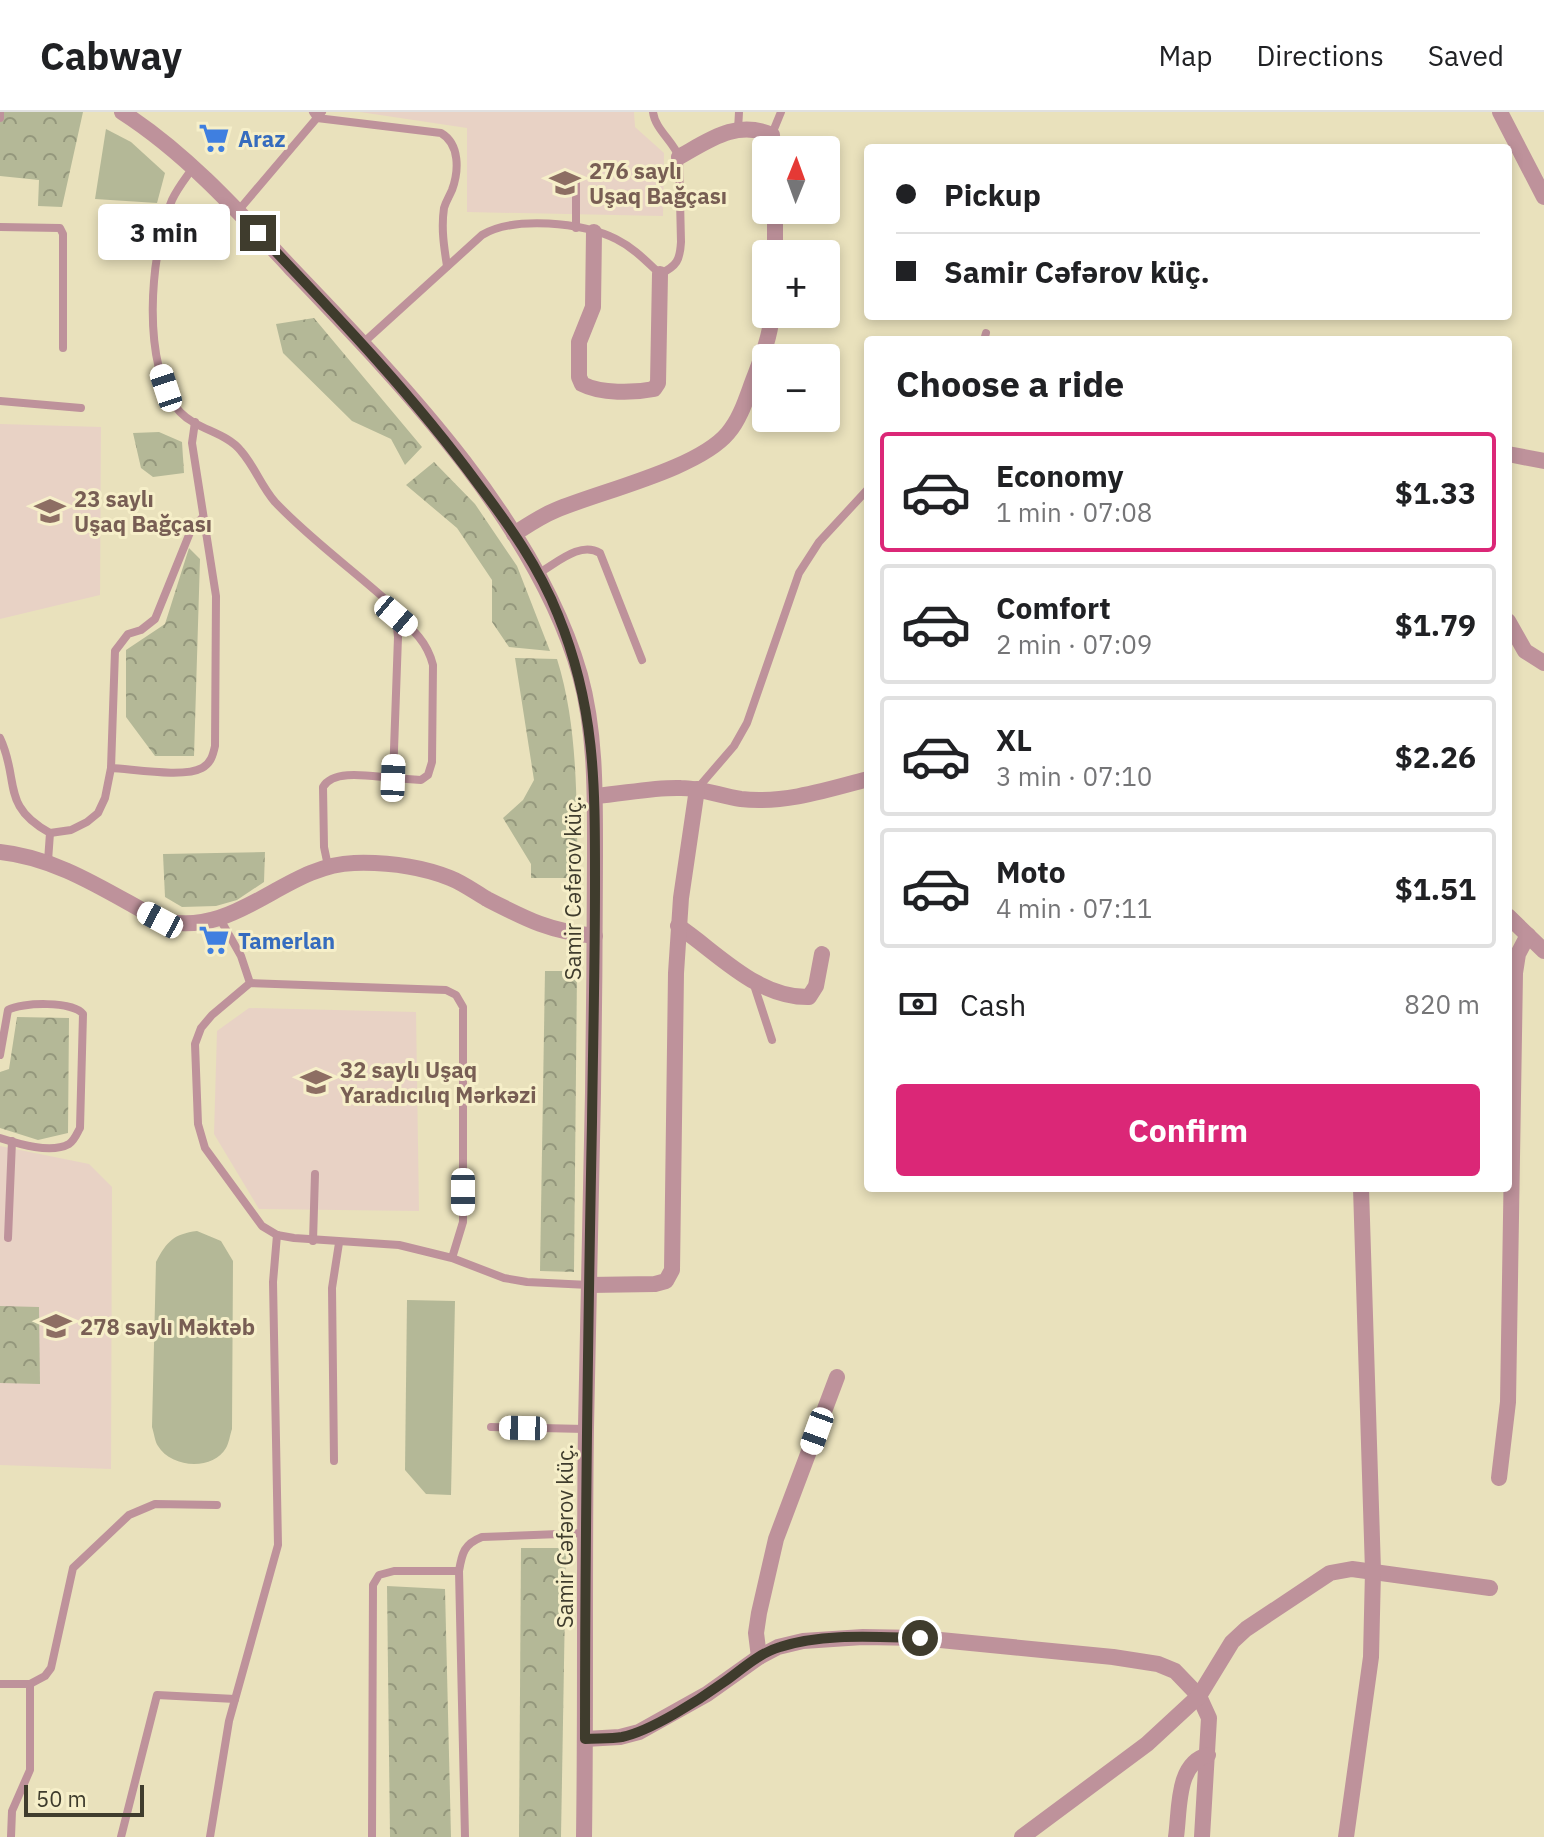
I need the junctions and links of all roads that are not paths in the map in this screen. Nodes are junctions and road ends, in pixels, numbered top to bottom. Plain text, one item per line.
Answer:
1 (653, 112) edge
2 (739, 112) edge
3 (781, 112) edge
4 (1500, 112) edge
5 (128, 113) edge
6 (317, 114) edge
7 (738, 130) junction
8 (767, 136) edge
9 (774, 136) edge
10 (679, 157) junction
11 (192, 169) junction
12 (576, 179) dead end
13 (1544, 197) edge
14 (237, 211) junction
15 (0, 227) edge
16 (576, 228) junction
17 (594, 232) junction
18 (447, 266) junction
19 (660, 274) junction
20 (770, 328) edge
21 (363, 343) junction
22 (63, 348) dead end
23 (0, 401) edge
24 (81, 408) dead end
25 (195, 422) junction
26 (1512, 455) edge
27 (1544, 461) edge
28 (864, 493) edge
29 (202, 518) junction
30 (514, 534) junction
31 (539, 573) junction
32 (396, 616) junction
33 (1512, 628) edge
34 (642, 660) dead end
35 (1544, 663) edge
36 (0, 738) edge
37 (111, 768) junction
38 (393, 778) junction
39 (864, 780) edge
40 (697, 789) junction
41 (595, 796) junction
42 (50, 833) junction
43 (0, 852) edge
44 (48, 861) junction
45 (328, 867) junction
46 (220, 919) junction
47 (1512, 920) edge
48 (678, 926) junction
49 (1528, 935) junction
50 (595, 936) junction
51 (1544, 951) edge
52 (822, 954) dead end
53 (753, 982) junction
54 (250, 983) junction
55 (772, 1040) dead end
56 (0, 1055) edge
57 (0, 1138) edge
58 (12, 1141) junction
59 (1512, 1157) edge
60 (315, 1174) dead end
61 (1361, 1192) edge
62 (1511, 1192) edge
63 (277, 1235) junction
64 (8, 1238) dead end
65 (313, 1241) junction
66 (339, 1243) junction
67 (452, 1258) junction
68 (589, 1285) junction
69 (837, 1377) dead end
70 (491, 1427) dead end
71 (586, 1430) junction
72 (334, 1461) dead end
73 (1499, 1478) dead end
74 (217, 1505) dead end
75 (586, 1533) junction
76 (459, 1571) junction
77 (1373, 1571) junction
78 (1490, 1588) dead end
79 (759, 1657) junction
80 (0, 1684) edge
81 (30, 1684) junction
82 (1199, 1696) junction
83 (235, 1699) junction
84 (585, 1739) junction
85 (1208, 1755) junction
86 (11, 1837) edge
87 (121, 1837) edge
88 (210, 1837) edge
89 (372, 1837) edge
90 (465, 1837) edge
91 (584, 1837) edge
92 (1022, 1837) edge
93 (1176, 1837) edge
94 (1202, 1837) edge
95 (1346, 1837) edge

1 - 10 lane
2 - 7 lane
3 - 9 lane
4 - 13 street
5 - 11 street, Samir Cəfərov küç.
6 - 14 lane
6 - 18 lane
7 - 8 street
7 - 10 street
10 - 19 lane
11 - 14 street, Samir Cəfərov küç.
11 - 25 lane
12 - 16 lane
14 - 21 street, Samir Cəfərov küç.
15 - 22 lane
16 - 17 lane
16 - 18 lane
17 - 19 lane
17 - 19 street
18 - 21 lane
20 - 30 street
21 - 30 street, Samir Cəfərov küç.
23 - 24 lane
25 - 29 lane
25 - 32 lane
26 - 27 street
28 - 40 lane
29 - 37 lane
29 - 37 lane
30 - 31 street, Samir Cəfərov küç.
31 - 34 lane
31 - 41 street, Samir Cəfərov küç.
32 - 38 lane
32 - 38 lane
33 - 35 street
36 - 42 lane
37 - 42 lane
38 - 45 lane
39 - 40 street
40 - 41 street
40 - 48 street
41 - 50 street, Samir Cəfərov küç.
42 - 44 lane
43 - 44 street
44 - 46 street
45 - 46 street
45 - 50 street
46 - 54 lane
47 - 49 street
48 - 53 street
48 - 68 street
49 - 51 street
49 - 59 street
50 - 68 street, Samir Cəfərov küç.
52 - 53 street
53 - 55 lane
54 - 63 lane
54 - 67 lane
56 - 58 lane
57 - 58 lane
58 - 64 lane
60 - 65 lane
61 - 77 street
62 - 73 street
63 - 65 lane
63 - 83 lane
65 - 66 lane
66 - 67 lane
66 - 72 lane
67 - 68 lane
68 - 71 street, Samir Cəfərov küç.
69 - 79 street
70 - 71 lane
71 - 75 street, Samir Cəfərov küç.
74 - 81 lane
75 - 76 lane
75 - 84 street, Samir Cəfərov küç.
76 - 89 lane
76 - 90 lane
77 - 78 street
77 - 82 street
77 - 95 street
79 - 82 street
79 - 84 street
80 - 81 lane
81 - 86 lane
82 - 85 street
82 - 92 street
83 - 87 lane
83 - 88 lane
84 - 91 street, Samir Cəfərov küç.
85 - 93 street
85 - 94 street

